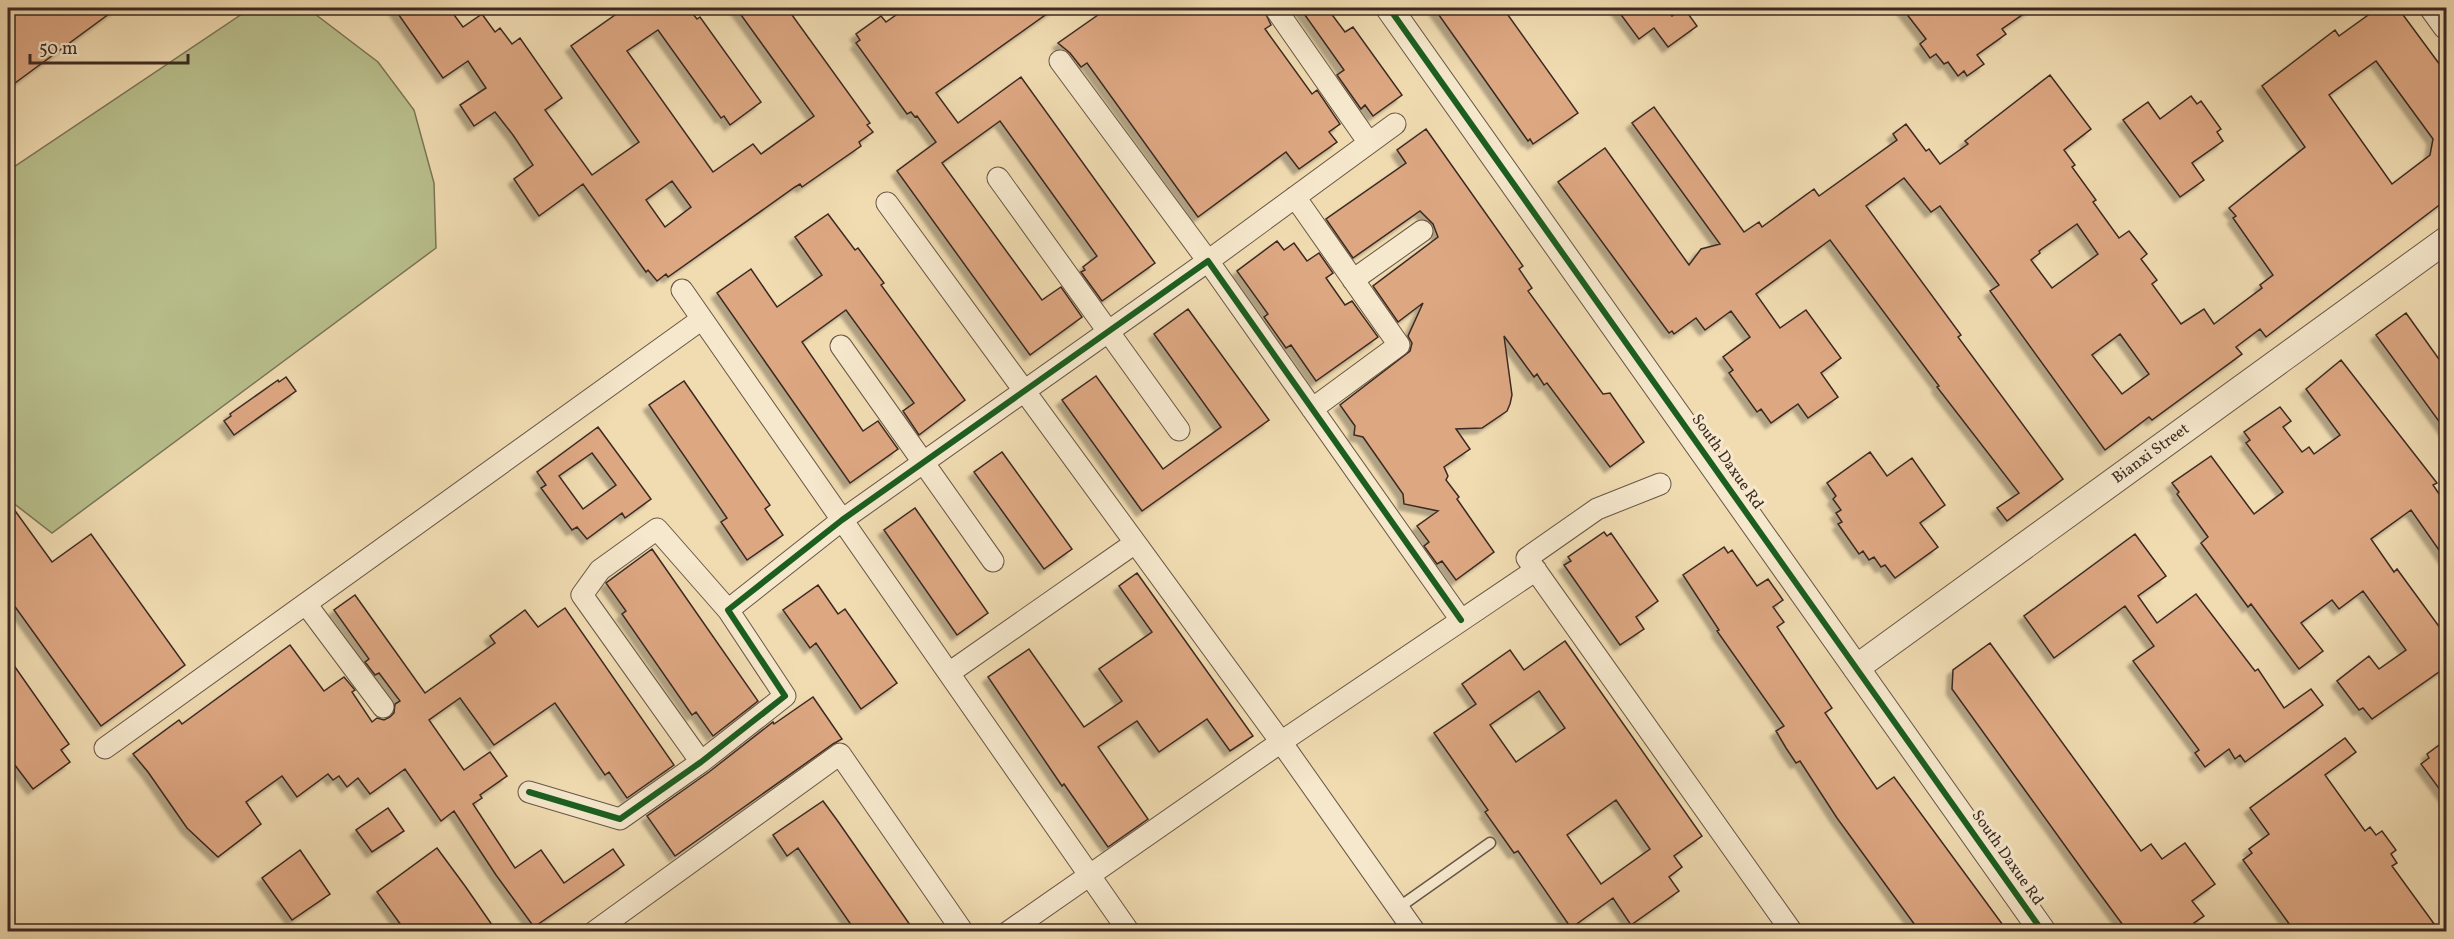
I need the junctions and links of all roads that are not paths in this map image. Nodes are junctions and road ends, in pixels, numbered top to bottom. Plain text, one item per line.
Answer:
1 (1275, 8) edge
2 (1389, 8) edge
3 (2433, 8) edge
4 (2446, 26) edge
5 (1060, 61) dead end
6 (1395, 124) dead end
7 (1369, 143) junction
8 (998, 178) dead end
9 (1295, 197) junction
10 (887, 203) dead end
11 (1422, 231) dead end
12 (2446, 240) edge
13 (1208, 261) junction
14 (1353, 280) junction
15 (682, 291) dead end
16 (702, 319) junction
17 (1109, 332) junction
18 (841, 346) dead end
19 (1024, 392) junction
20 (1312, 409) junction
21 (1179, 430) dead end
22 (924, 463) junction
23 (1660, 484) dead end
24 (842, 520) junction
25 (1135, 543) junction
26 (993, 561) dead end
27 (1536, 570) junction
28 (306, 604) junction
29 (728, 610) junction
30 (1461, 620) junction
31 (1856, 668) junction
32 (949, 673) junction
33 (383, 707) dead end
34 (1281, 742) junction
35 (105, 748) dead end
36 (701, 762) junction
37 (529, 792) dead end
38 (1490, 843) dead end
39 (1089, 874) junction
40 (1398, 908) junction
41 (594, 932) edge
42 (963, 932) edge
43 (1008, 932) edge
44 (1129, 932) edge
45 (1414, 932) edge
46 (1792, 932) edge
47 (2043, 932) edge

1 - 7 street
2 - 31 street, South Daxue Rd
3 - 4 street
5 - 13 street
6 - 7 street
7 - 9 street
8 - 17 street
9 - 13 street
9 - 14 street
10 - 19 street
11 - 14 street
12 - 31 street, Bianxi Street
13 - 17 street
13 - 20 street
14 - 20 street
15 - 16 street
16 - 24 street
16 - 28 street
17 - 19 street
17 - 21 street
18 - 22 street
19 - 22 street
19 - 25 street
20 - 30 street
22 - 24 street
22 - 26 street
23 - 27 street
24 - 29 street
24 - 32 street
25 - 32 street
25 - 34 street
27 - 30 street
27 - 46 street
28 - 33 street
28 - 35 street
29 - 36 street
29 - 36 street
30 - 34 street
31 - 47 street, South Daxue Rd
32 - 39 street
34 - 39 street
34 - 40 street
36 - 37 street
38 - 40 lane
39 - 43 street
39 - 44 street
40 - 45 street
41 - 42 street

